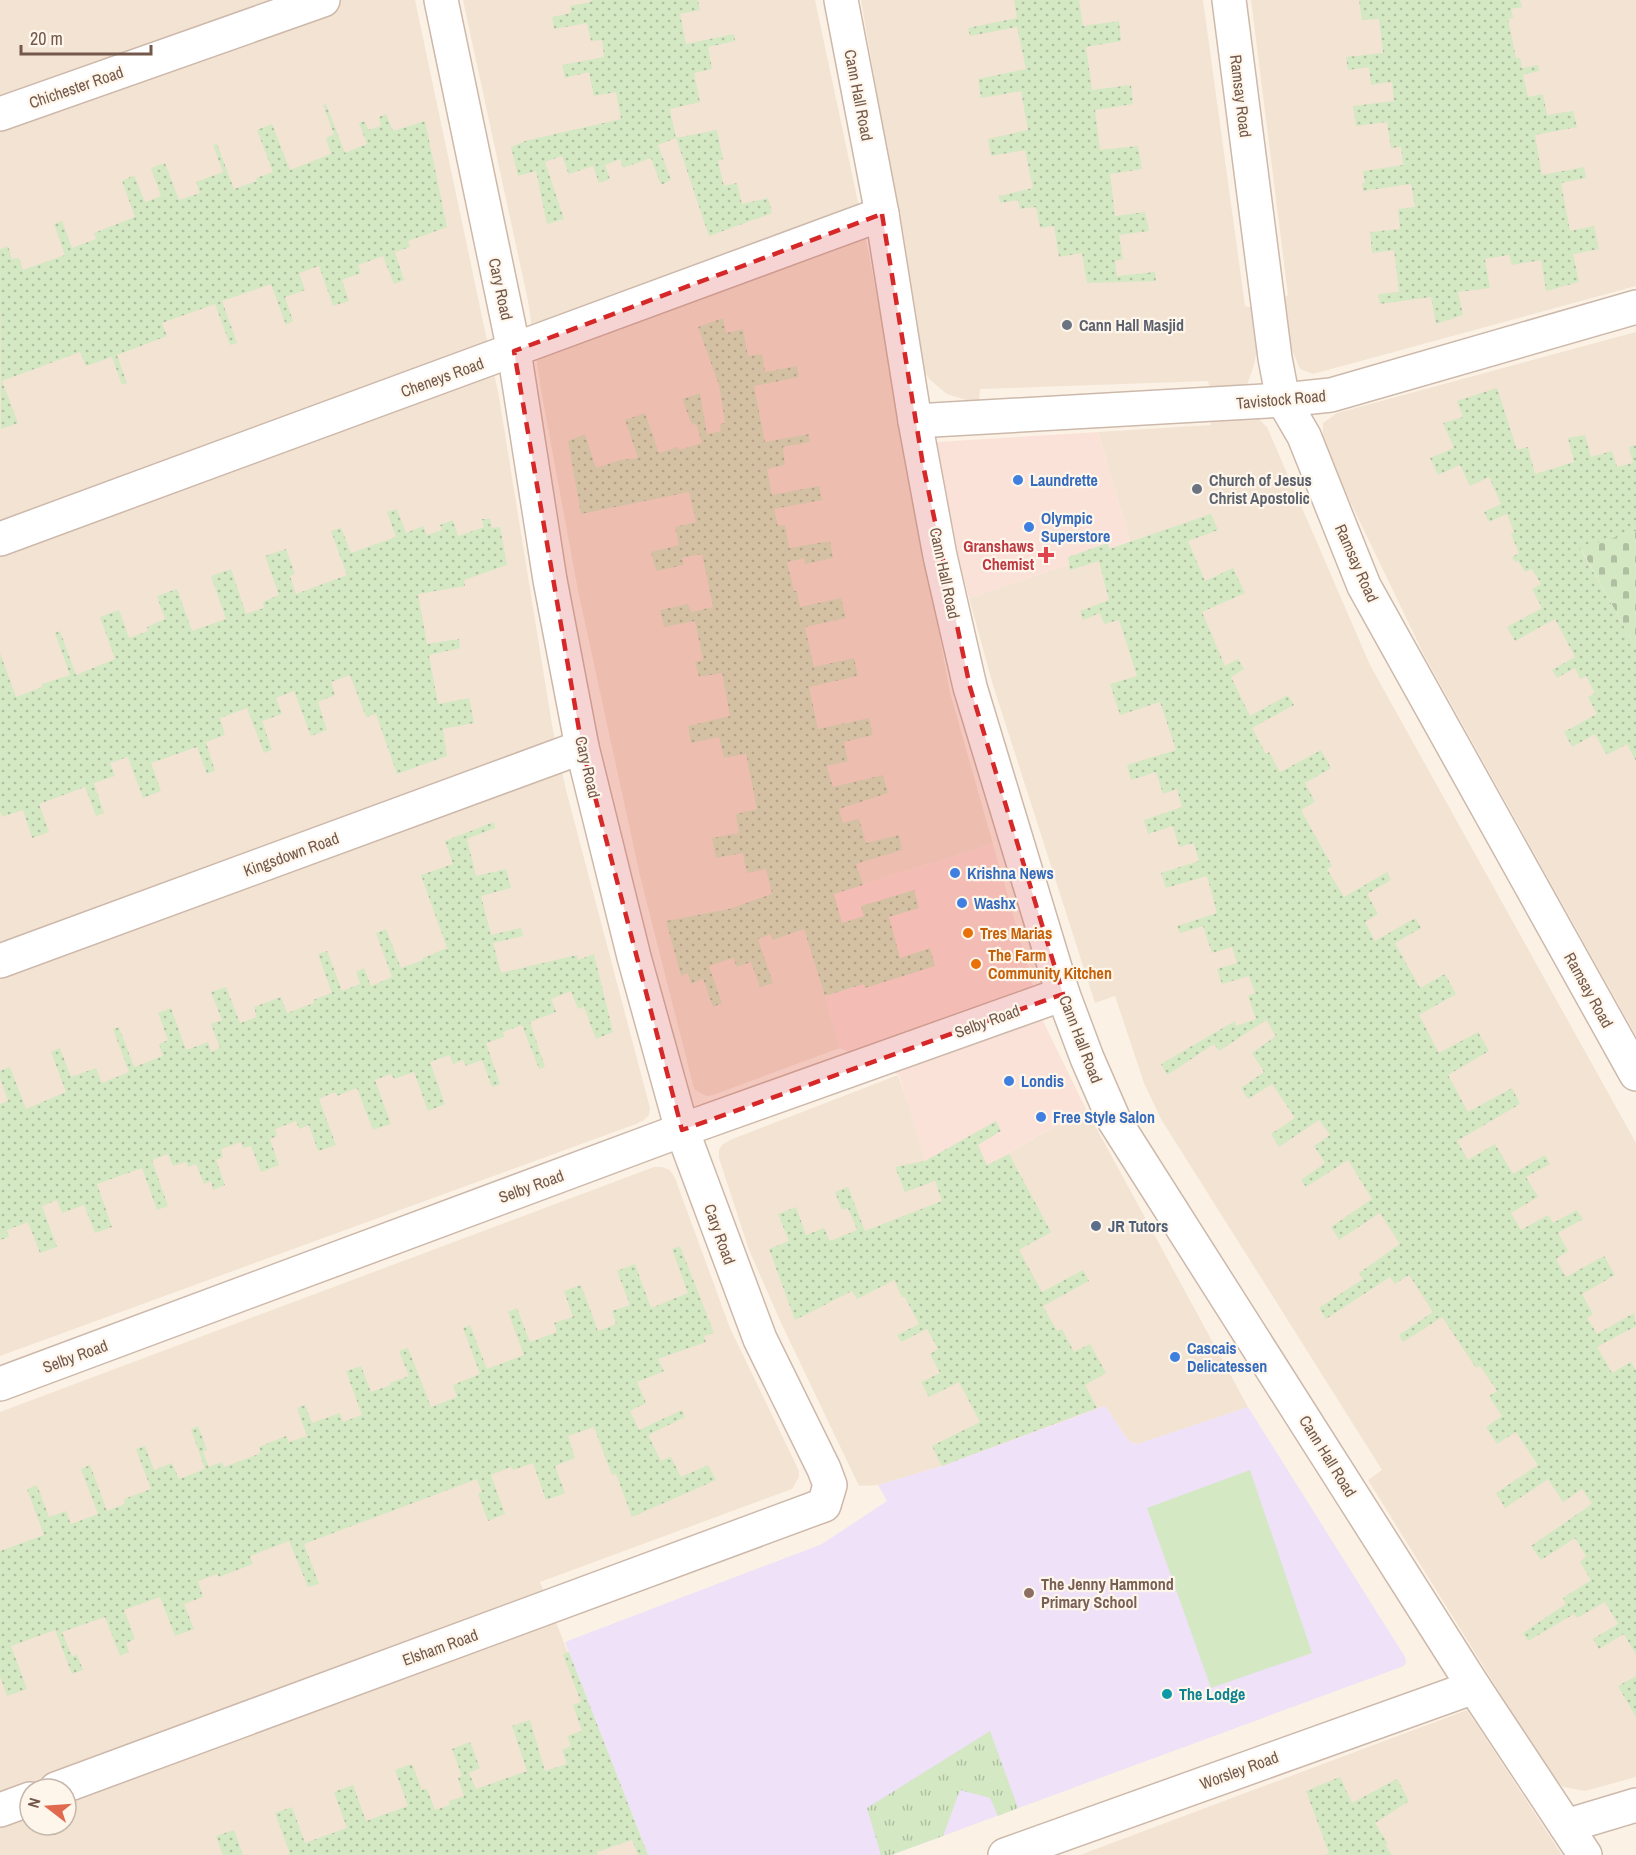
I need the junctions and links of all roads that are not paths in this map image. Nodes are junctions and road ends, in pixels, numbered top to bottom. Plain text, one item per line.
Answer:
1 (323, 0) edge
2 (441, 0) edge
3 (841, 0) edge
4 (1229, 0) edge
5 (0, 114) edge
6 (882, 214) junction
7 (1636, 307) edge
8 (514, 351) junction
9 (1283, 400) junction
10 (915, 421) junction
11 (0, 539) edge
12 (582, 747) junction
13 (0, 961) edge
14 (1063, 994) junction
15 (1636, 1074) edge
16 (682, 1130) junction
17 (0, 1383) edge
18 (824, 1504) joint
19 (1474, 1687) junction
20 (78, 1781) edge
21 (18, 1803) edge
22 (1636, 1805) edge
23 (0, 1810) edge
24 (1566, 1826) junction
25 (1005, 1855) edge
26 (1585, 1855) edge

1 - 5 street, Chichester Road
2 - 8 street, Cary Road
3 - 6 street, Cann Hall Road
4 - 9 street, Ramsay Road
6 - 8 street, Cheneys Road
6 - 10 street, Cann Hall Road
7 - 9 street, Tavistock Road
8 - 11 street, Cheneys Road
8 - 12 street, Cary Road
9 - 10 street, Tavistock Road
9 - 15 street, Ramsay Road
10 - 14 street, Cann Hall Road
12 - 13 street, Kingsdown Road
12 - 16 street, Cary Road
14 - 16 street, Selby Road
14 - 19 street, Cann Hall Road
16 - 17 street, Selby Road
16 - 18 street, Cary Road
18 - 20 street, Elsham Road
19 - 24 street, Cann Hall Road
19 - 25 street, Worsley Road
21 - 23 street
22 - 24 street
24 - 26 street, Cann Hall Road

